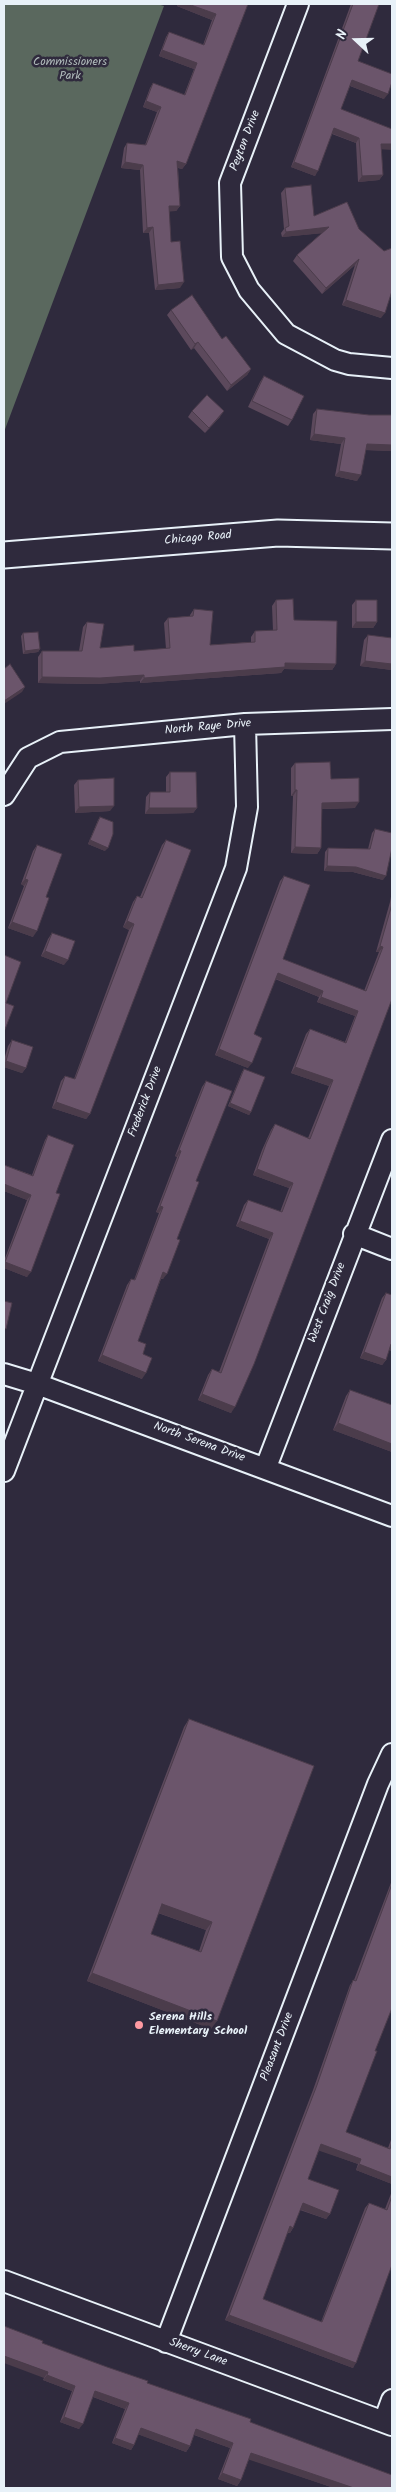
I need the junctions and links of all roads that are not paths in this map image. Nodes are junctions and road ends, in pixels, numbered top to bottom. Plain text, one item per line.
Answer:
1 (298, 4) edge
2 (392, 368) edge
3 (392, 536) edge
4 (4, 555) edge
5 (392, 719) edge
6 (245, 724) junction
7 (4, 795) edge
8 (392, 1140) edge
9 (354, 1234) junction
10 (392, 1249) edge
11 (4, 1374) edge
12 (37, 1384) junction
13 (266, 1467) junction
14 (4, 1472) edge
15 (392, 1516) edge
16 (392, 1754) edge
17 (4, 2280) edge
18 (166, 2342) junction
19 (392, 2400) edge
20 (388, 2423) edge

1 - 2 street, Peyton Drive
3 - 4 street, Chicago Road
5 - 6 street, North Raye Drive
6 - 7 street, North Raye Drive
6 - 12 street, Frederick Drive
8 - 9 street, West Craig Drive
9 - 10 street
9 - 13 street, West Craig Drive
11 - 12 street, North Serena Drive
12 - 13 street, North Serena Drive
12 - 14 street, Frederick Drive
13 - 15 street, North Serena Drive
16 - 18 street, Pleasant Drive
17 - 18 street, Sherry Lane
18 - 20 street, Sherry Lane
19 - 20 street

